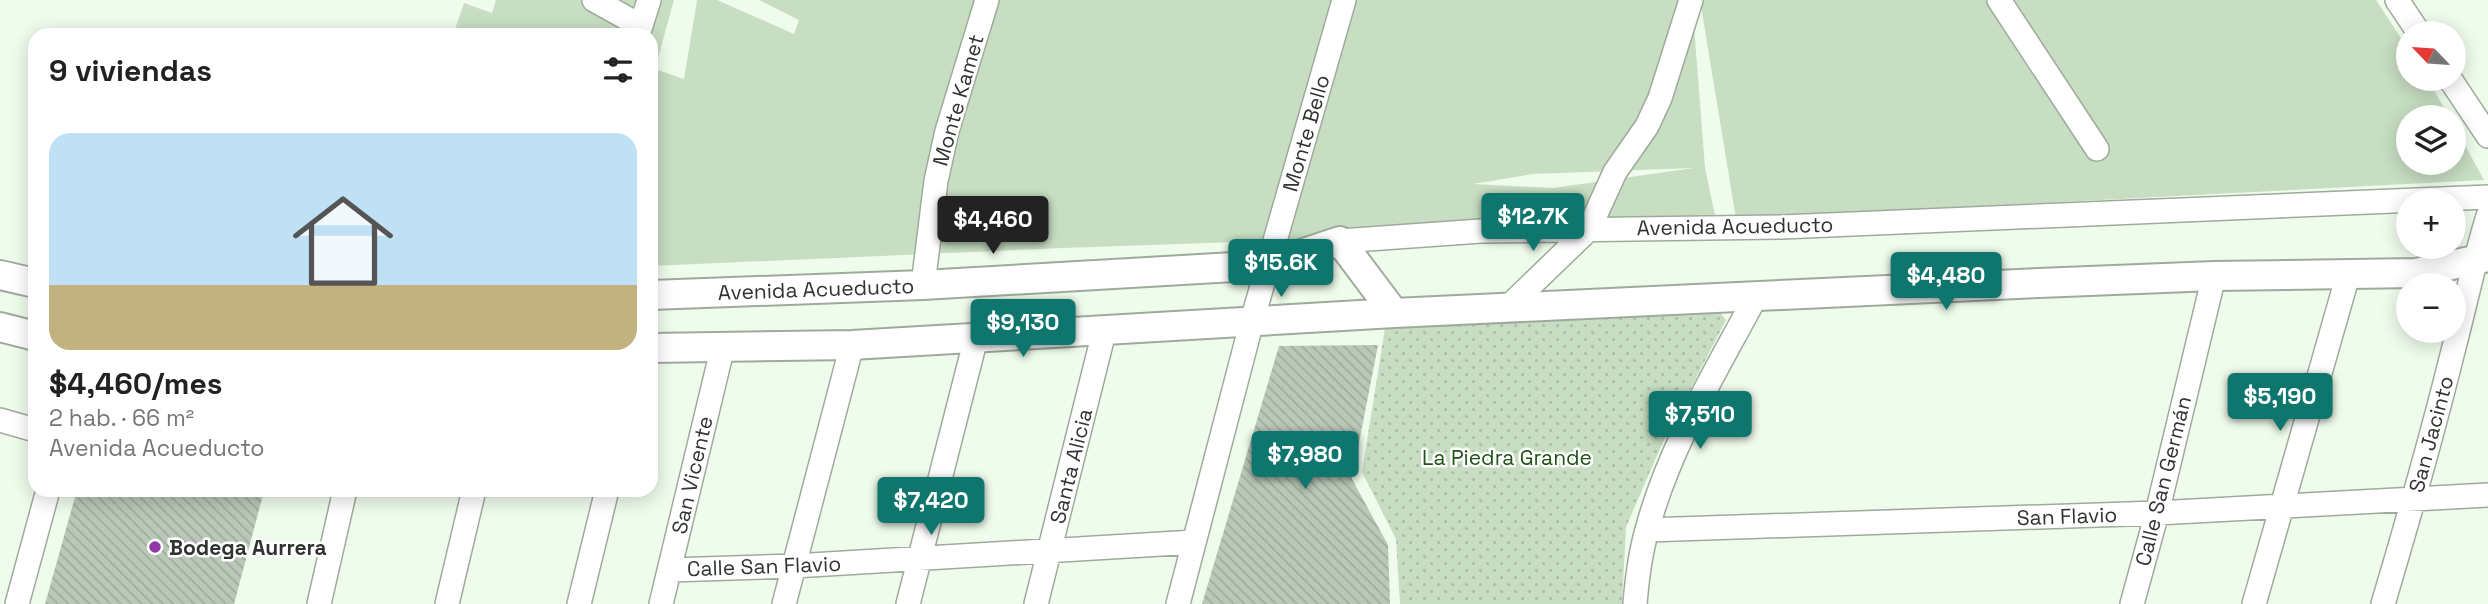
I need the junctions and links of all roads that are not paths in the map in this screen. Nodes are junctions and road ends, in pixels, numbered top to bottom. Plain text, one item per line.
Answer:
1 (594, 0) edge
2 (649, 0) edge
3 (987, 0) edge
4 (1344, 0) edge
5 (1691, 0) edge
6 (1999, 0) edge
7 (2397, 0) edge
8 (2411, 21) edge
9 (636, 28) edge
10 (641, 28) edge
11 (2458, 91) edge
12 (2488, 136) edge
13 (2098, 149) dead end
14 (2488, 197) edge
15 (2488, 216) edge
16 (1589, 229) junction
17 (1340, 241) junction
18 (2481, 260) edge
19 (1268, 265) junction
20 (0, 275) edge
21 (2348, 275) junction
22 (2214, 276) junction
23 (28, 281) edge
24 (923, 285) junction
25 (658, 295) edge
26 (1756, 296) junction
27 (1507, 308) junction
28 (1394, 313) junction
29 (1252, 321) junction
30 (0, 327) edge
31 (1105, 328) junction
32 (28, 335) edge
33 (976, 338) junction
34 (852, 345) junction
35 (723, 346) junction
36 (658, 348) edge
37 (0, 420) edge
38 (28, 428) edge
39 (2488, 495) edge
40 (46, 497) edge
41 (343, 497) edge
42 (472, 497) edge
43 (605, 497) edge
44 (2414, 499) junction
45 (2283, 506) junction
46 (2157, 513) junction
47 (1647, 530) junction
48 (1194, 542) junction
49 (1049, 551) junction
50 (919, 559) junction
51 (794, 566) junction
52 (670, 570) junction
53 (17, 604) edge
54 (319, 604) edge
55 (447, 604) edge
56 (579, 604) edge
57 (661, 604) edge
58 (784, 604) edge
59 (908, 604) edge
60 (1036, 604) edge
61 (1178, 604) edge
62 (1635, 604) edge
63 (2132, 604) edge
64 (2255, 604) edge
65 (2383, 604) edge

1 - 9 street
2 - 10 street
3 - 24 street, Monte Kamet
4 - 19 street, Monte Bello
5 - 16 street
6 - 13 street
7 - 8 street
11 - 12 street
14 - 16 street, Avenida Acueducto
15 - 18 street, San Jacinto
16 - 17 street, Avenida Acueducto
16 - 27 street
17 - 19 street, Avenida Acueducto
17 - 28 street
18 - 21 street
18 - 44 street, San Jacinto
19 - 24 street, Avenida Acueducto
19 - 29 street, Monte Bello
20 - 23 street
21 - 22 street
21 - 45 street
22 - 26 street
22 - 46 street, Calle San Germán
24 - 25 street, Avenida Acueducto
26 - 27 street
26 - 47 street
27 - 28 street
28 - 29 street
29 - 31 street
29 - 48 street, Monte Bello
30 - 32 street
31 - 33 street
31 - 49 street, Santa Alicia
33 - 34 street
33 - 50 street
34 - 35 street
34 - 51 street
35 - 36 street
35 - 52 street, San Vicente
37 - 38 street
39 - 44 street, San Flavio
40 - 53 street
41 - 54 street
42 - 55 street
43 - 56 street
44 - 45 street, San Flavio
44 - 65 street, San Jacinto
45 - 46 street, San Flavio
45 - 64 street
46 - 47 street, San Flavio
46 - 63 street, Calle San Germán
47 - 62 street
48 - 49 street, Calle San Flavio
48 - 61 street, Monte Bello
49 - 50 street, Calle San Flavio
49 - 60 street, Santa Alicia
50 - 51 street, Calle San Flavio
50 - 59 street
51 - 52 street, Calle San Flavio
51 - 58 street
52 - 57 street, San Vicente

